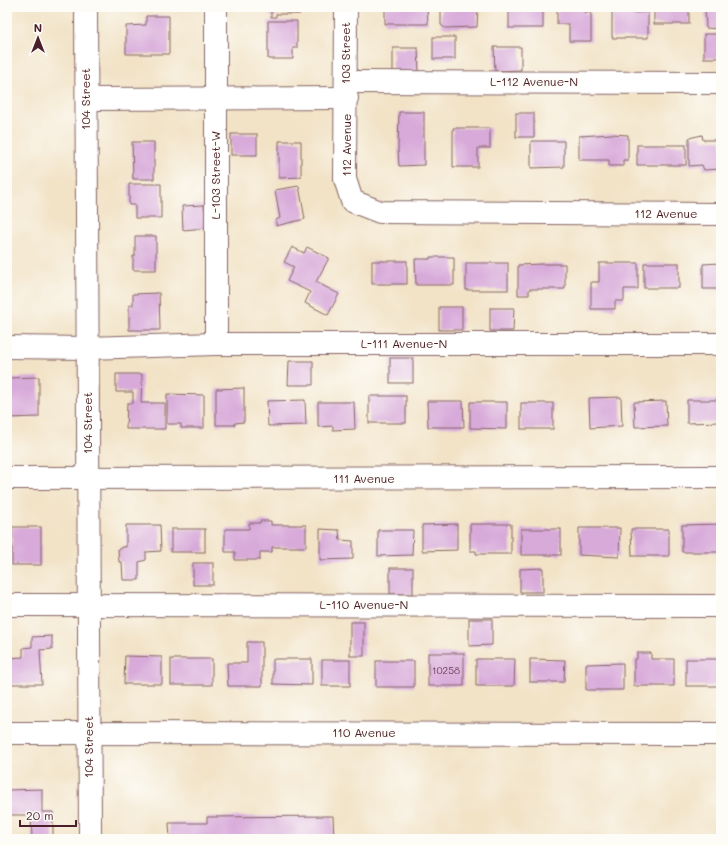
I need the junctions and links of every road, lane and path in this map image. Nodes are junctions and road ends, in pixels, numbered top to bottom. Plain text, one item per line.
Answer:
1 (86, 7) edge
2 (216, 7) edge
3 (346, 7) edge
4 (721, 83) edge
5 (346, 90) junction
6 (86, 99) junction
7 (216, 99) junction
8 (721, 214) edge
9 (216, 344) junction
10 (721, 344) edge
11 (7, 347) edge
12 (87, 348) junction
13 (721, 477) edge
14 (7, 478) edge
15 (88, 479) junction
16 (7, 605) edge
17 (88, 605) junction
18 (721, 606) edge
19 (7, 733) edge
20 (89, 733) junction
21 (721, 734) edge
22 (90, 839) edge

1 - 6 street, 104 Street
2 - 7 street, L-103 Street-W
3 - 5 street, 103 Street
4 - 5 street, L-112 Avenue-N
5 - 7 street, 112 Avenue
5 - 8 street, 112 Avenue
6 - 7 street, 112 Avenue
6 - 12 street, 104 Street
7 - 9 street, L-103 Street-W
9 - 10 street, L-111 Avenue-N
9 - 12 street, L-111 Avenue-N
11 - 12 street, L-111 Avenue-N
12 - 15 street, 104 Street
13 - 15 street, 111 Avenue
14 - 15 street, 111 Avenue
15 - 17 street, 104 Street
16 - 17 street, L-110 Avenue-N
17 - 18 street, L-110 Avenue-N
17 - 20 street, 104 Street
19 - 20 street, 110 Avenue
20 - 21 street, 110 Avenue
20 - 22 street, 104 Street

